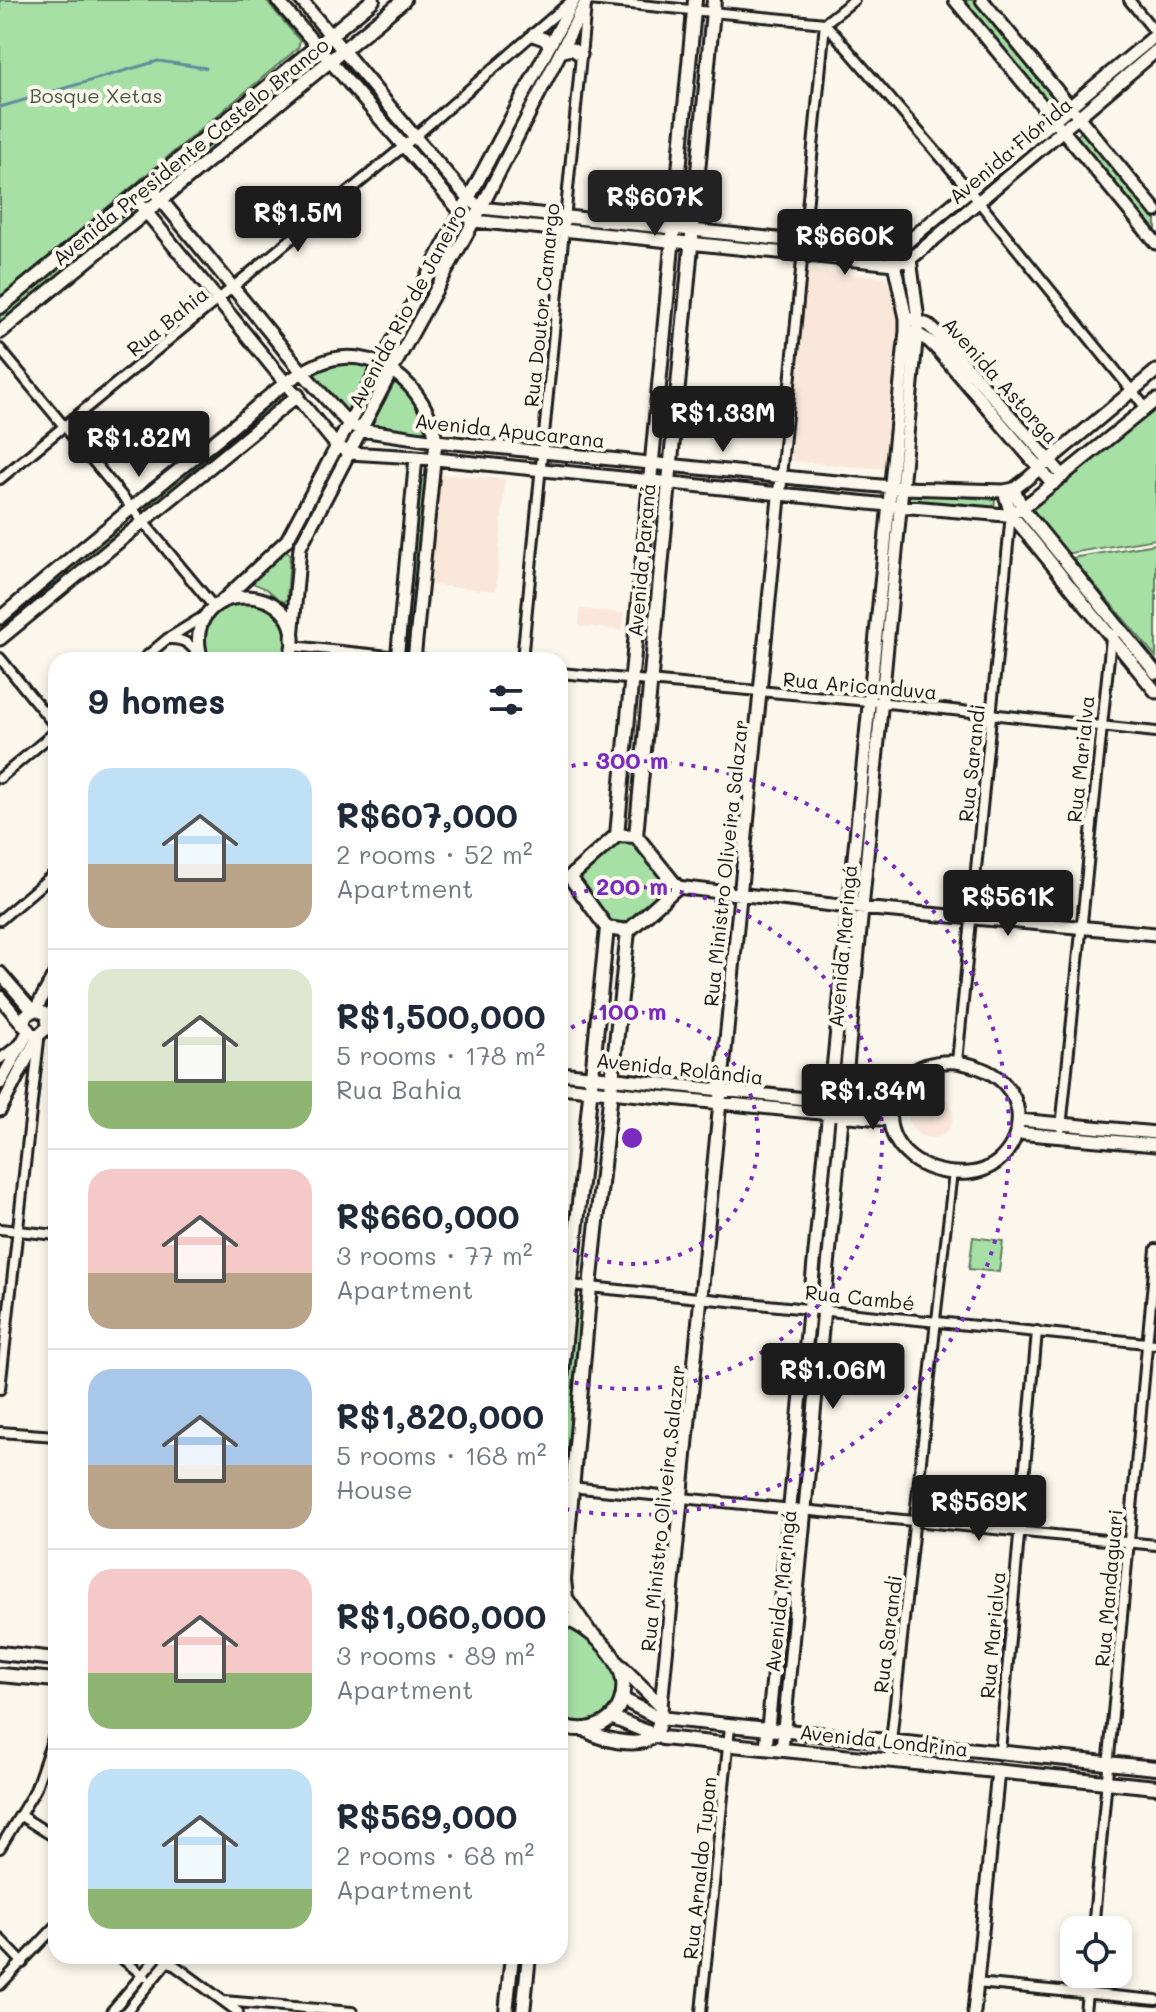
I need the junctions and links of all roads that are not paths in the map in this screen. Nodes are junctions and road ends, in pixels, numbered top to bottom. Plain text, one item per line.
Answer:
1 (277, 0) edge
2 (301, 0) edge
3 (373, 0) edge
4 (404, 0) edge
5 (573, 0) edge
6 (588, 0) edge
7 (854, 0) edge
8 (955, 0) edge
9 (982, 0) edge
10 (1129, 0) edge
11 (695, 6) edge
12 (713, 6) edge
13 (825, 23) junction
14 (1156, 34) edge
15 (331, 35) junction
16 (533, 35) junction
17 (691, 43) junction
18 (550, 45) junction
19 (316, 46) junction
20 (709, 46) junction
21 (344, 51) junction
22 (563, 51) junction
23 (1156, 51) edge
24 (581, 55) junction
25 (330, 62) junction
26 (1074, 112) junction
27 (1058, 125) junction
28 (415, 137) junction
29 (404, 146) junction
30 (149, 185) junction
31 (974, 196) junction
32 (134, 197) junction
33 (468, 198) junction
34 (161, 201) junction
35 (677, 203) junction
36 (696, 205) junction
37 (481, 208) junction
38 (460, 211) junction
39 (1156, 211) edge
40 (146, 213) junction
41 (565, 218) junction
42 (474, 221) junction
43 (674, 228) junction
44 (694, 230) junction
45 (564, 232) junction
46 (673, 242) junction
47 (804, 242) junction
48 (1156, 243) edge
49 (693, 244) junction
50 (902, 247) junction
51 (802, 256) junction
52 (910, 259) junction
53 (894, 264) junction
54 (670, 276) junction
55 (689, 278) junction
56 (232, 288) junction
57 (219, 299) junction
58 (0, 307) edge
59 (912, 325) junction
60 (0, 332) edge
61 (0, 349) edge
62 (380, 364) junction
63 (392, 370) junction
64 (1156, 371) edge
65 (303, 373) junction
66 (288, 383) junction
67 (1132, 390) junction
68 (298, 395) junction
69 (1151, 404) edge
70 (657, 421) junction
71 (675, 422) junction
72 (348, 423) junction
73 (63, 426) junction
74 (361, 430) junction
75 (436, 441) junction
76 (336, 445) junction
77 (504, 448) junction
78 (543, 452) junction
79 (349, 453) junction
80 (416, 457) junction
81 (434, 459) junction
82 (1049, 460) junction
83 (652, 464) junction
84 (502, 466) junction
85 (670, 466) junction
86 (695, 469) junction
87 (1039, 469) junction
88 (541, 470) junction
89 (781, 477) junction
90 (0, 479) edge
91 (1058, 480) junction
92 (649, 481) junction
93 (668, 483) junction
94 (694, 486) junction
95 (896, 487) junction
96 (1009, 490) junction
97 (779, 495) junction
98 (647, 505) junction
99 (666, 506) junction
100 (895, 506) junction
101 (131, 507) junction
102 (1022, 508) junction
103 (1011, 514) junction
104 (143, 522) junction
105 (287, 540) junction
106 (300, 547) junction
107 (215, 608) junction
108 (0, 618) edge
109 (1120, 629) junction
110 (1111, 638) junction
111 (0, 639) edge
112 (167, 639) junction
113 (152, 652) edge
114 (196, 652) edge
115 (201, 652) edge
116 (291, 652) edge
117 (398, 652) edge
118 (415, 652) edge
119 (523, 652) edge
120 (633, 657) junction
121 (0, 658) edge
122 (653, 658) junction
123 (1156, 673) edge
124 (568, 674) edge
125 (631, 680) junction
126 (650, 681) junction
127 (760, 692) junction
128 (1156, 692) edge
129 (869, 701) junction
130 (882, 703) junction
131 (628, 712) junction
132 (648, 714) junction
133 (991, 715) junction
134 (48, 719) edge
135 (1102, 726) junction
136 (1156, 732) edge
137 (48, 736) edge
138 (0, 778) edge
139 (619, 810) junction
140 (639, 810) junction
141 (617, 835) junction
142 (636, 836) junction
143 (855, 846) junction
144 (869, 846) junction
145 (568, 874) edge
146 (48, 879) edge
147 (568, 880) edge
148 (677, 887) junction
149 (740, 893) junction
150 (849, 907) junction
151 (863, 908) junction
152 (972, 918) junction
153 (0, 920) edge
154 (607, 928) junction
155 (1081, 928) junction
156 (628, 931) junction
157 (1156, 934) edge
158 (0, 973) edge
159 (48, 986) edge
160 (0, 997) edge
161 (34, 1010) junction
162 (48, 1017) edge
163 (48, 1027) edge
164 (32, 1034) junction
165 (48, 1035) edge
166 (0, 1059) edge
167 (957, 1062) junction
168 (568, 1076) edge
169 (4, 1080) edge
170 (589, 1083) junction
171 (612, 1085) junction
172 (568, 1086) edge
173 (33, 1087) junction
174 (720, 1097) junction
175 (830, 1108) junction
176 (845, 1109) junction
177 (0, 1110) edge
178 (890, 1114) junction
179 (1019, 1120) junction
180 (1060, 1130) junction
181 (1017, 1133) junction
182 (1156, 1133) edge
183 (1156, 1145) edge
184 (953, 1172) junction
185 (0, 1229) edge
186 (17, 1231) junction
187 (48, 1234) edge
188 (1156, 1249) edge
189 (568, 1260) edge
190 (568, 1285) edge
191 (590, 1287) junction
192 (701, 1298) junction
193 (810, 1308) junction
194 (826, 1309) junction
195 (936, 1320) junction
196 (1037, 1331) junction
197 (1152, 1344) edge
198 (0, 1389) edge
199 (0, 1432) edge
200 (48, 1435) edge
201 (568, 1478) edge
202 (568, 1487) edge
203 (681, 1498) junction
204 (790, 1508) junction
205 (806, 1510) junction
206 (917, 1521) junction
207 (1020, 1531) junction
208 (1128, 1542) junction
209 (1156, 1545) edge
210 (782, 1592) junction
211 (798, 1593) junction
212 (568, 1599) edge
213 (568, 1621) edge
214 (588, 1630) junction
215 (0, 1653) edge
216 (48, 1658) edge
217 (617, 1662) junction
218 (0, 1675) edge
219 (48, 1679) edge
220 (622, 1699) junction
221 (660, 1712) junction
222 (613, 1718) junction
223 (730, 1727) junction
224 (568, 1728) edge
225 (585, 1729) junction
226 (768, 1730) junction
227 (784, 1731) junction
228 (653, 1736) junction
229 (891, 1741) junction
230 (727, 1745) junction
231 (766, 1748) junction
232 (782, 1750) junction
233 (48, 1752) edge
234 (1000, 1752) junction
235 (889, 1760) junction
236 (1108, 1763) junction
237 (1156, 1768) edge
238 (998, 1771) junction
239 (1105, 1783) junction
240 (1156, 1787) edge
241 (21, 1816) junction
242 (48, 1833) edge
243 (0, 1848) edge
244 (1094, 1916) edge
245 (48, 1935) edge
246 (0, 1939) edge
247 (23, 1963) junction
248 (129, 1964) edge
249 (156, 1964) edge
250 (162, 1964) edge
251 (174, 1964) edge
252 (511, 1964) edge
253 (528, 1964) edge
254 (143, 1975) junction
255 (152, 1983) junction
256 (976, 1983) junction
257 (0, 1985) edge
258 (1088, 1988) edge
259 (1087, 1993) junction
260 (1156, 2000) edge
261 (224, 2001) junction
262 (264, 2008) edge
263 (111, 2012) edge
264 (126, 2012) edge
265 (238, 2012) edge
266 (352, 2012) edge
267 (506, 2012) edge
268 (523, 2012) edge
269 (701, 2012) edge
270 (974, 2012) edge
271 (1085, 2012) edge

1 - 19 street, Avenida Flórida
2 - 15 street
3 - 15 main road, Avenida Presidente Castelo Branco
4 - 21 main road, Avenida Presidente Castelo Branco
5 - 16 street, Rua Bahia
5 - 18 street, Avenida Rio de Janeiro
6 - 11 street
6 - 22 street, Avenida Rio de Janeiro
6 - 24 street, Rua Doutor Camargo
7 - 13 street
8 - 27 street
9 - 26 street
10 - 14 street
11 - 12 street
11 - 17 main road, Avenida Paraná
12 - 13 street
12 - 20 main road, Avenida Paraná
13 - 31 street
13 - 47 street, Rua Ministro Oliveira Salazar
14 - 26 street, Avenida Flórida
15 - 19 main road, Avenida Presidente Castelo Branco
15 - 21 street
16 - 18 street
16 - 28 street, Rua Bahia
17 - 20 main road
17 - 35 main road, Avenida Paraná
18 - 33 street, Avenida Rio de Janeiro
19 - 25 street, Avenida Flórida
19 - 30 main road, Avenida Presidente Castelo Branco
20 - 36 main road, Avenida Paraná
21 - 25 main road, Avenida Presidente Castelo Branco
21 - 28 street
22 - 24 street
22 - 37 street, Avenida Rio de Janeiro
23 - 26 street, Avenida Flórida
24 - 41 street, Rua Doutor Camargo
25 - 29 street, Avenida Flórida
25 - 34 main road, Avenida Presidente Castelo Branco
26 - 27 street, Avenida Flórida
26 - 39 street
27 - 31 street, Avenida Flórida
27 - 48 street
28 - 29 street, Rua Bahia
28 - 33 street
29 - 38 street, Avenida Flórida
29 - 56 street, Rua Bahia
30 - 32 main road, Avenida Presidente Castelo Branco
30 - 34 street, Avenida Apucarana
31 - 50 street, Avenida Flórida
31 - 52 street, Avenida Flórida
31 - 67 street
32 - 40 street
32 - 58 main road, Avenida Presidente Castelo Branco
33 - 37 street
33 - 38 street, Avenida Rio de Janeiro
34 - 40 main road, Avenida Presidente Castelo Branco
34 - 56 street, Avenida Apucarana
35 - 36 main road
35 - 43 main road, Avenida Paraná
36 - 44 main road, Avenida Paraná
37 - 41 street, Avenida Flórida
37 - 42 street, Avenida Rio de Janeiro
38 - 42 street, Avenida Flórida
38 - 62 street, Avenida Rio de Janeiro
40 - 57 street
40 - 60 main road, Avenida Presidente Castelo Branco
41 - 43 street, Avenida Flórida
41 - 45 street, Rua Doutor Camargo
42 - 45 street, Avenida Flórida
42 - 63 street, Avenida Rio de Janeiro
43 - 44 street, Avenida Flórida
43 - 46 main road, Avenida Paraná
44 - 47 street, Avenida Flórida
44 - 49 main road, Avenida Paraná
45 - 46 street, Avenida Flórida
45 - 78 street, Rua Doutor Camargo
46 - 49 street, Avenida Flórida
46 - 54 main road, Avenida Paraná
47 - 50 street, Avenida Flórida
47 - 51 street, Rua Ministro Oliveira Salazar
49 - 51 street, Avenida Flórida
49 - 55 main road, Avenida Paraná
50 - 52 street
50 - 53 street
51 - 53 street, Avenida Flórida
51 - 89 street, Rua Ministro Oliveira Salazar
52 - 53 street, Avenida Flórida
52 - 59 street, Avenida Maringá
53 - 59 street, Avenida Maringá
54 - 55 main road
54 - 70 main road, Avenida Paraná
55 - 71 main road, Avenida Paraná
56 - 57 street, Rua Bahia
56 - 65 street, Avenida Apucarana
57 - 66 street
57 - 73 street, Rua Bahia
59 - 82 street, Avenida Astorga
59 - 87 street, Avenida Astorga
59 - 95 street, Avenida Maringá
61 - 73 street
62 - 63 street
62 - 65 street
62 - 72 street, Avenida Rio de Janeiro
63 - 74 street, Avenida Rio de Janeiro
63 - 75 street
64 - 67 street
65 - 66 street
65 - 68 street
65 - 72 street, Avenida Apucarana
66 - 68 street
66 - 101 street
67 - 69 street
67 - 82 street
68 - 76 street
68 - 104 street
69 - 91 street
70 - 71 main road
70 - 83 main road, Avenida Paraná
71 - 85 main road, Avenida Paraná
72 - 74 street, Avenida Apucarana
72 - 76 street, Avenida Rio de Janeiro
73 - 90 street, Rua Bahia
73 - 101 street
74 - 75 street, Avenida Apucarana
74 - 79 street, Avenida Rio de Janeiro
75 - 77 street, Avenida Apucarana
75 - 80 street
75 - 81 street
76 - 79 street
76 - 105 street, Avenida Rio de Janeiro
77 - 78 street, Avenida Apucarana
77 - 84 street
78 - 83 street, Avenida Apucarana
78 - 88 street, Rua Doutor Camargo
79 - 80 street, Avenida Apucarana
79 - 106 street, Avenida Rio de Janeiro
80 - 81 street, Avenida Apucarana
80 - 117 street
81 - 84 street, Avenida Apucarana
81 - 118 street
82 - 87 street
82 - 91 street, Avenida Astorga
83 - 85 street, Avenida Apucarana
83 - 92 main road, Avenida Paraná
84 - 88 street, Avenida Apucarana
85 - 86 street, Avenida Apucarana
85 - 93 main road, Avenida Paraná
86 - 89 street, Avenida Apucarana
86 - 94 street
87 - 91 street, Avenida Astorga
87 - 96 street
88 - 92 street, Avenida Apucarana
88 - 119 street, Rua Doutor Camargo
89 - 95 street, Avenida Apucarana
89 - 97 street, Rua Ministro Oliveira Salazar
91 - 102 street
92 - 93 street, Avenida Apucarana
92 - 98 main road, Avenida Paraná
93 - 94 street, Avenida Apucarana
93 - 99 main road, Avenida Paraná
94 - 97 street, Avenida Apucarana
95 - 96 street, Avenida Apucarana
95 - 100 street, Avenida Maringá
96 - 102 street
96 - 103 street
97 - 100 street, Avenida Apucarana
97 - 127 street, Rua Ministro Oliveira Salazar
98 - 99 main road
98 - 120 main road, Avenida Paraná
99 - 122 main road, Avenida Paraná
100 - 103 street, Avenida Apucarana
100 - 129 street, Avenida Maringá
100 - 130 street, Avenida Maringá
101 - 104 street
101 - 108 street
102 - 103 street
102 - 109 street
103 - 110 street
103 - 133 street, Rua Sarandi
104 - 107 street
104 - 111 street
105 - 106 street
105 - 107 street, Avenida Rio de Janeiro
106 - 116 street, Avenida Rio de Janeiro
107 - 112 street
107 - 115 street
107 - 116 street
109 - 110 street
109 - 123 street
110 - 128 street
110 - 135 street, Rua Marialva
112 - 113 street
112 - 114 street
120 - 122 main road
120 - 125 main road, Avenida Paraná
121 - 134 street
122 - 126 main road, Avenida Paraná
124 - 125 street, Rua Aricanduva
125 - 126 street, Rua Aricanduva
125 - 131 main road, Avenida Paraná
126 - 127 street, Rua Aricanduva
126 - 132 main road, Avenida Paraná
127 - 129 street, Rua Aricanduva
127 - 149 street, Rua Ministro Oliveira Salazar
129 - 130 street, Rua Aricanduva
129 - 143 street, Avenida Maringá
130 - 133 street, Rua Aricanduva
130 - 144 street, Avenida Maringá
131 - 132 main road
131 - 139 main road, Avenida Paraná
132 - 140 main road, Avenida Paraná
133 - 135 street, Rua Aricanduva
133 - 152 street, Rua Sarandi
135 - 136 street, Rua Aricanduva
135 - 155 street, Rua Marialva
137 - 138 street
139 - 140 main road
139 - 141 main road, Avenida Paraná
140 - 142 main road, Avenida Paraná
141 - 142 main road
141 - 145 main road
142 - 148 main road
143 - 144 street
143 - 150 street, Avenida Maringá
144 - 151 street, Avenida Maringá
146 - 153 street
147 - 154 main road
148 - 149 street
148 - 156 main road
149 - 150 street
149 - 174 street, Rua Ministro Oliveira Salazar
150 - 151 street
150 - 175 street, Avenida Maringá
151 - 152 street
151 - 176 street, Avenida Maringá
152 - 155 street
152 - 167 street, Rua Sarandi
154 - 156 main road
154 - 170 main road
155 - 157 street
155 - 180 street, Rua Marialva
156 - 171 main road
158 - 161 street
159 - 161 street
160 - 164 street
161 - 162 street
161 - 164 street
163 - 164 street
164 - 165 street
164 - 166 street
164 - 169 street
164 - 169 street
164 - 173 street
167 - 178 street
167 - 179 street
168 - 170 street, Avenida Rolândia
169 - 173 street
169 - 177 street
170 - 171 street, Avenida Rolândia
170 - 172 street, Avenida Rolândia
170 - 189 main road
171 - 174 street, Avenida Rolândia
171 - 191 main road
173 - 186 street
174 - 175 street, Avenida Rolândia
174 - 192 street, Rua Ministro Oliveira Salazar
175 - 176 street, Avenida Rolândia
175 - 193 street, Avenida Maringá
176 - 178 street, Avenida Rolândia
176 - 194 street, Avenida Maringá
178 - 184 street
179 - 180 street
179 - 181 street
180 - 181 street
180 - 182 street
180 - 183 street
181 - 184 street
184 - 195 street
185 - 186 street
186 - 187 street
186 - 198 street
188 - 197 street, Rua Mandaguari
190 - 191 street, Rua Cambé
191 - 192 street, Rua Cambé
191 - 201 main road
192 - 193 street, Rua Cambé
192 - 203 street, Rua Ministro Oliveira Salazar
193 - 194 street, Rua Cambé
193 - 204 street, Avenida Maringá
194 - 195 street, Rua Cambé
194 - 205 street, Avenida Maringá
195 - 196 street, Rua Cambé
195 - 206 street, Rua Sarandi
196 - 197 street, Rua Cambé
196 - 207 street, Rua Marialva
197 - 208 street, Rua Mandaguari
199 - 200 street
202 - 203 street
203 - 204 street
203 - 221 street, Rua Ministro Oliveira Salazar
204 - 205 street
204 - 210 street, Avenida Maringá
205 - 206 street
205 - 211 street, Avenida Maringá
206 - 207 street
206 - 229 street, Rua Sarandi
207 - 208 street
207 - 234 street, Rua Marialva
208 - 209 street
208 - 236 street, Rua Mandaguari
210 - 211 street
210 - 226 street, Avenida Maringá
211 - 227 street, Avenida Maringá
212 - 214 main road
213 - 214 main road
214 - 217 main road
215 - 216 main road
217 - 220 main road
217 - 221 main road
218 - 219 main road
220 - 221 main road, Avenida Londrina
220 - 222 main road
221 - 223 main road, Avenida Londrina
221 - 228 main road
222 - 225 main road
222 - 228 main road, Avenida Londrina
223 - 226 main road, Avenida Londrina
223 - 230 street, Rua Arnaldo Tupan
224 - 225 main road
225 - 228 main road
226 - 227 main road, Avenida Londrina
226 - 231 street, Avenida Maringá
227 - 229 main road, Avenida Londrina
227 - 232 street, Avenida Maringá
228 - 230 main road, Avenida Londrina
229 - 234 main road, Avenida Londrina
229 - 235 street, Rua Sarandi
230 - 231 main road, Avenida Londrina
230 - 269 street, Rua Arnaldo Tupan
231 - 232 main road, Avenida Londrina
232 - 235 main road, Avenida Londrina
233 - 241 street
234 - 236 main road, Avenida Londrina
234 - 238 main road
235 - 238 main road, Avenida Londrina
236 - 237 main road, Avenida Londrina
236 - 239 street, Rua Mandaguari
238 - 239 main road, Avenida Londrina
238 - 256 street
239 - 240 main road, Avenida Londrina
239 - 244 street, Rua Mandaguari
241 - 242 street
241 - 243 street
245 - 247 street
246 - 247 street
247 - 257 street
248 - 254 street
249 - 254 street
250 - 255 street
251 - 261 street
252 - 267 main road
253 - 268 main road
254 - 255 street
254 - 263 street
255 - 264 street
256 - 259 street
256 - 270 street
258 - 259 street
259 - 260 street
259 - 271 street
261 - 262 street
261 - 265 street
262 - 266 street

